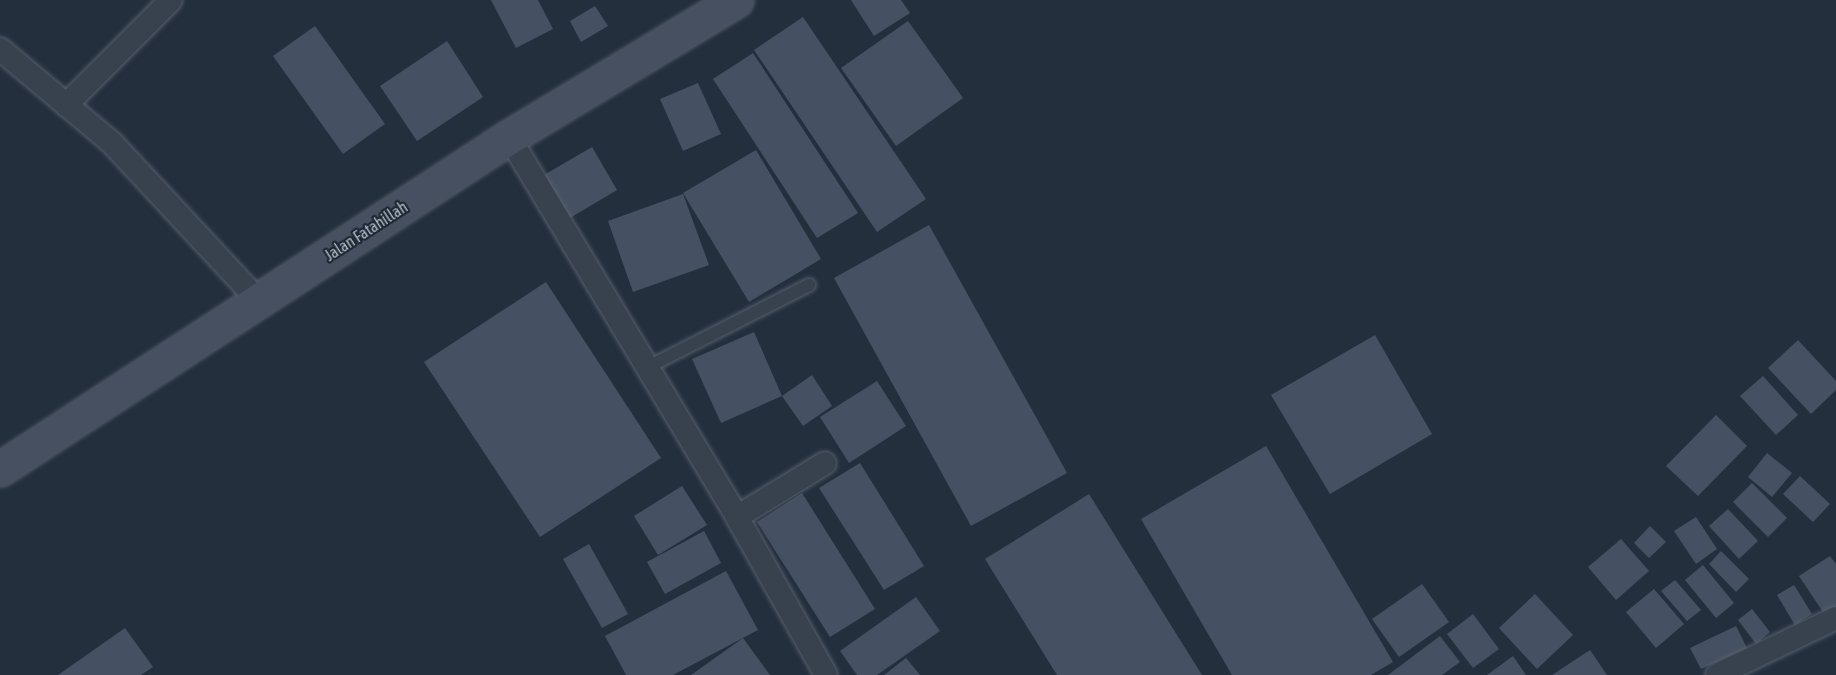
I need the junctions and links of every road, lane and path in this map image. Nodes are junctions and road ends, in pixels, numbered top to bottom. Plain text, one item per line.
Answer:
1 (171, 0) edge
2 (736, 0) edge
3 (0, 49) edge
4 (66, 105) junction
5 (509, 137) junction
6 (809, 285) dead end
7 (259, 301) junction
8 (648, 367) junction
9 (825, 463) dead end
10 (0, 469) edge
11 (737, 517) junction
12 (1836, 618) edge
13 (826, 675) edge
14 (1717, 675) edge

1 - 4 street
2 - 5 street, Jalan Fatahillah
3 - 4 street
4 - 7 street
5 - 7 street, Jalan Fatahillah
5 - 8 street
6 - 8 lane
7 - 10 street, Jalan Fatahillah
8 - 11 street
9 - 11 street
11 - 13 street
12 - 14 street

